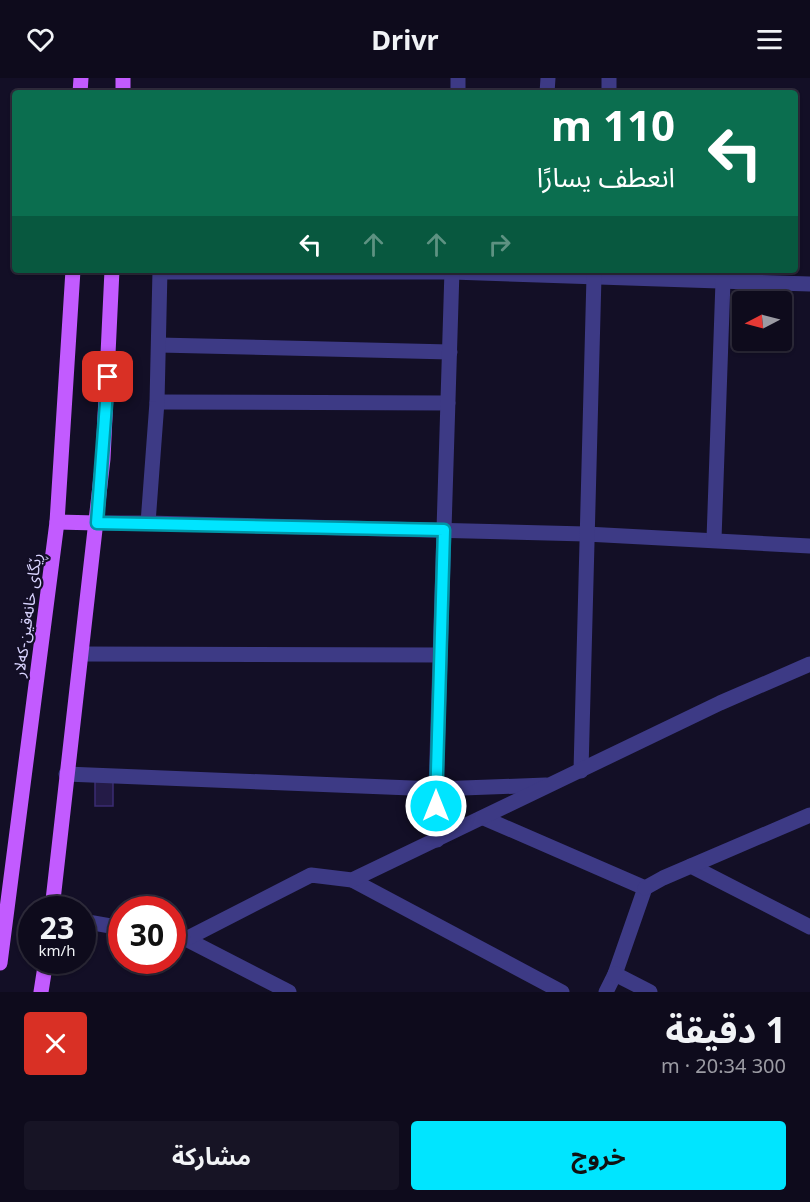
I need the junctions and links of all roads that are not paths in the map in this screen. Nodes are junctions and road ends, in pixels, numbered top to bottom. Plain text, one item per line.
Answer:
1 (73, 273) edge
2 (112, 273) edge
3 (160, 273) edge
4 (452, 273) edge
5 (509, 273) edge
6 (594, 276) junction
7 (723, 281) junction
8 (810, 284) edge
9 (159, 345) junction
10 (450, 352) junction
11 (157, 402) junction
12 (448, 403) junction
13 (57, 522) junction
14 (97, 523) junction
15 (148, 523) junction
16 (444, 530) junction
17 (586, 534) junction
18 (714, 539) junction
19 (810, 546) edge
20 (81, 654) junction
21 (440, 655) junction
22 (810, 664) edge
23 (581, 771) junction
24 (66, 774) junction
25 (551, 785) junction
26 (436, 789) junction
27 (810, 815) edge
28 (484, 818) junction
29 (437, 840) junction
30 (692, 866) junction
31 (352, 880) junction
32 (645, 888) junction
33 (53, 896) edge
34 (810, 927) edge
35 (186, 935) edge
36 (186, 941) edge
37 (0, 963) edge
38 (44, 974) edge
39 (615, 974) junction
40 (42, 992) edge
41 (289, 992) edge
42 (562, 992) edge
43 (606, 992) edge
44 (650, 992) edge

1 - 13 main road, ڕێگای خانەقین-کەلار
2 - 14 main road
3 - 9 street
4 - 10 street
5 - 6 street
6 - 7 street
6 - 17 street
7 - 8 street
7 - 18 street
9 - 10 street
9 - 11 street
10 - 12 street
11 - 12 street
11 - 15 street
12 - 16 street
13 - 14 main road
13 - 37 main road, ڕێگای خانەقین-کەلار
14 - 15 street
14 - 20 main road
15 - 16 street
16 - 17 street
16 - 21 street
17 - 18 street
17 - 23 street
18 - 19 street
20 - 21 street
20 - 24 main road
21 - 26 street
22 - 23 street
23 - 25 street
24 - 26 street
24 - 33 main road
25 - 26 street
25 - 28 street
26 - 29 street
27 - 30 street
28 - 29 street
28 - 32 street
29 - 31 street
30 - 32 street
30 - 34 street
31 - 35 street
31 - 42 street
32 - 39 street
36 - 41 street
38 - 40 main road
39 - 43 street
39 - 44 street

